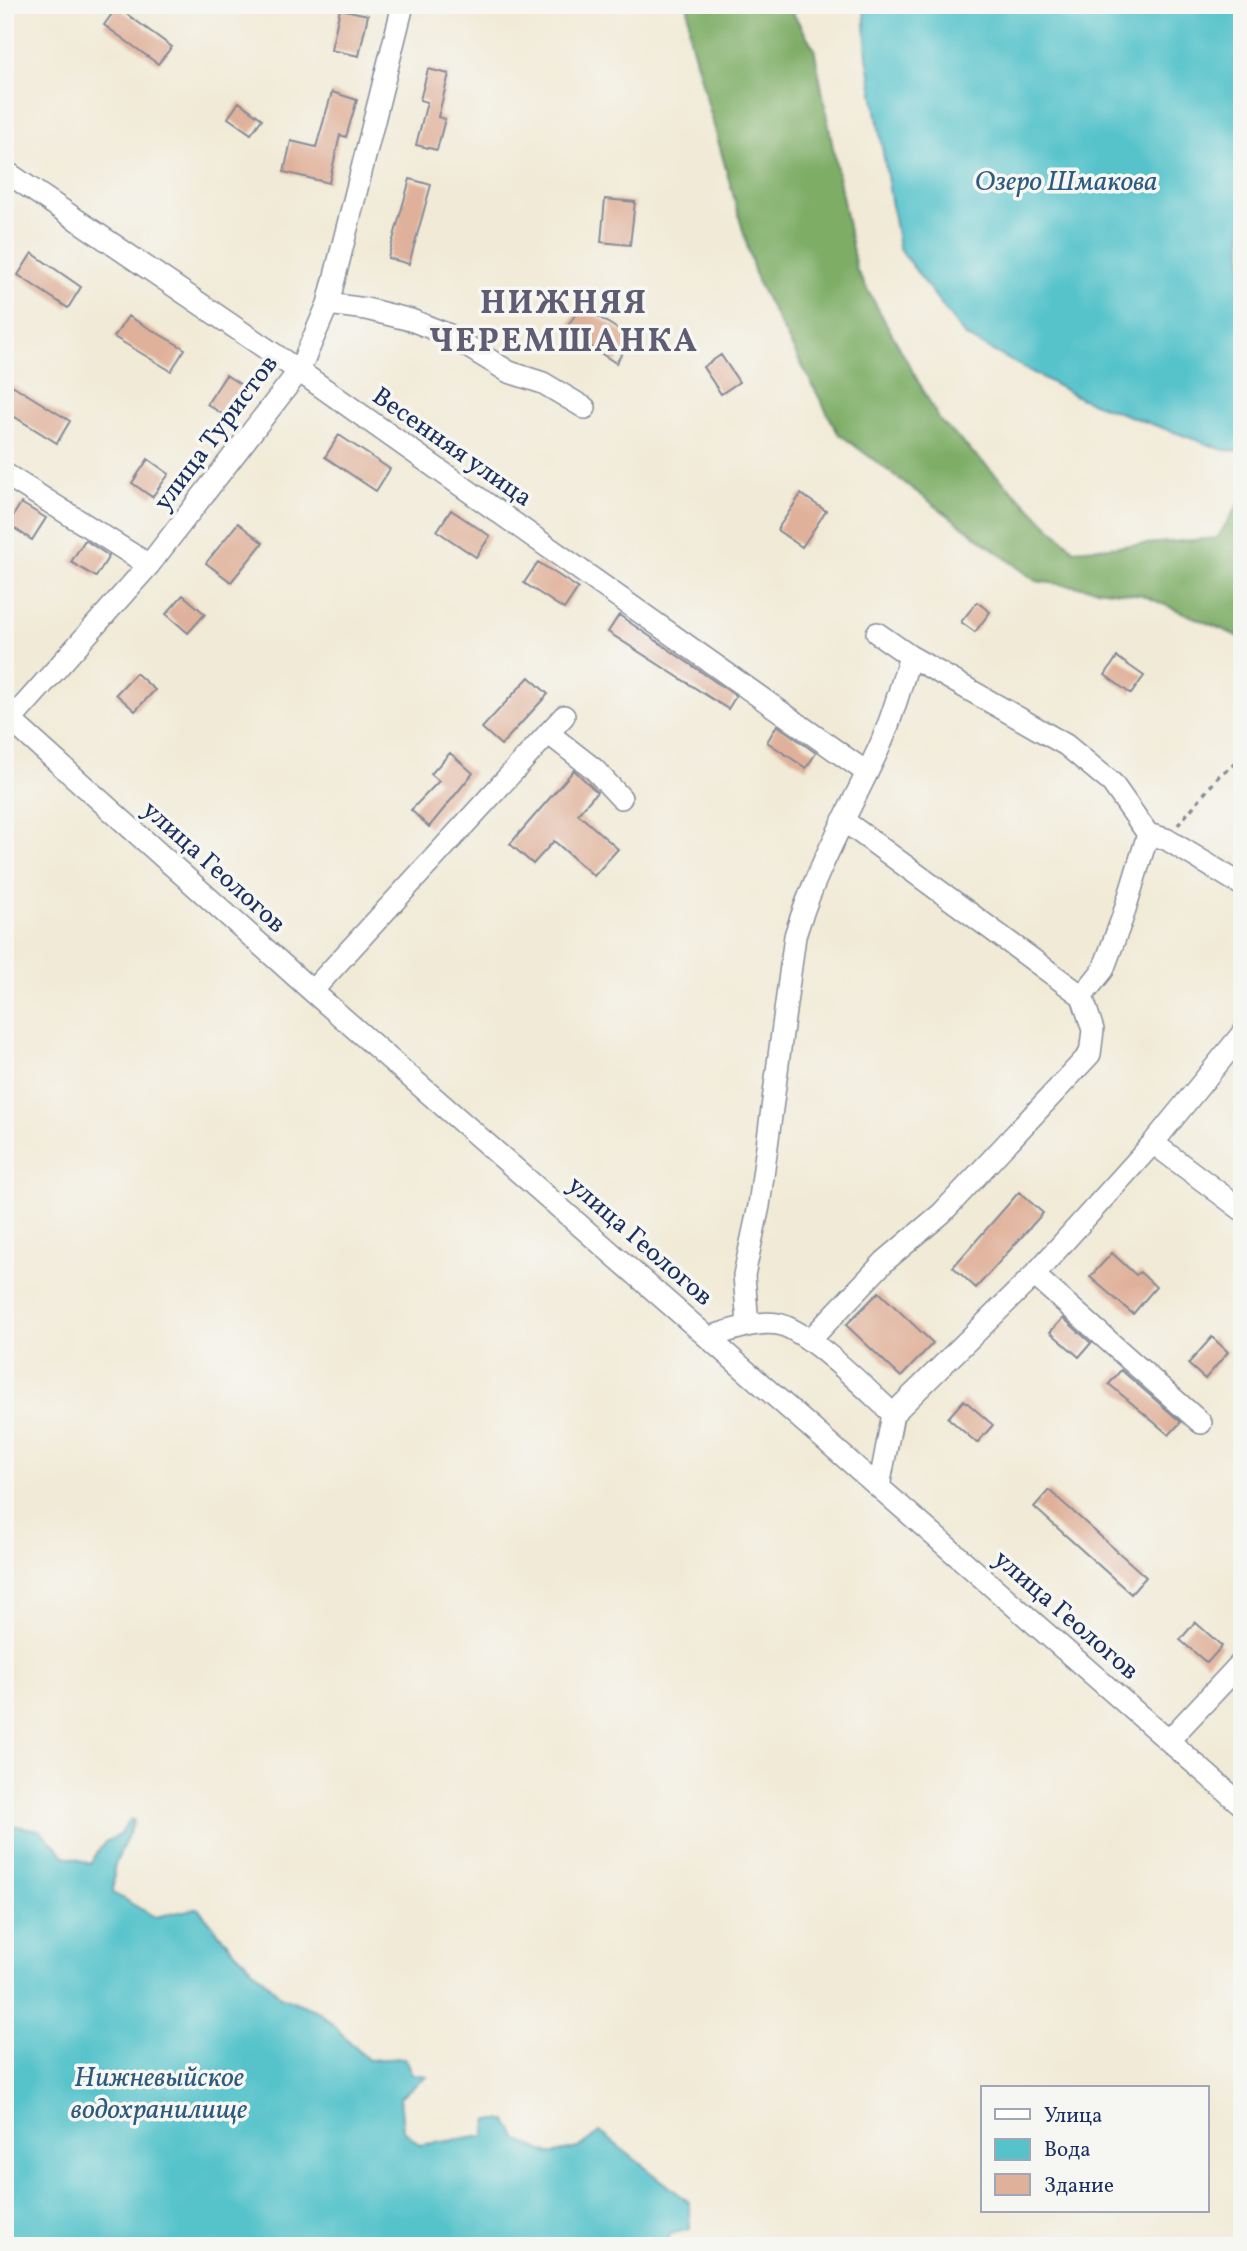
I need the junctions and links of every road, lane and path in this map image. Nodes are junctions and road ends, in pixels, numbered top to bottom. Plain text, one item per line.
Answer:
1 (397, 7) edge
2 (5, 171) edge
3 (328, 304) junction
4 (299, 371) junction
5 (585, 408) dead end
6 (5, 474) edge
7 (149, 565) junction
8 (877, 633) dead end
9 (910, 656) junction
10 (564, 716) dead end
11 (8, 717) edge
12 (548, 733) junction
13 (1242, 758) edge
14 (866, 772) junction
15 (621, 798) dead end
16 (843, 820) junction
17 (1157, 837) junction
18 (1242, 885) edge
19 (312, 991) junction
20 (1082, 996) junction
21 (1242, 1034) edge
22 (1153, 1143) junction
23 (1242, 1210) edge
24 (1034, 1275) junction
25 (748, 1325) junction
26 (709, 1337) junction
27 (810, 1340) junction
28 (893, 1414) junction
29 (1201, 1423) dead end
30 (879, 1487) junction
31 (1242, 1662) edge
32 (1169, 1740) junction
33 (1242, 1805) edge

1 - 3 street, улица Туристов
2 - 4 street, Весенняя улица
3 - 4 street, улица Туристов
3 - 5 street
4 - 7 street, улица Туристов
4 - 14 street, Весенняя улица
6 - 7 street
7 - 11 street, улица Туристов
8 - 9 street
9 - 14 street
9 - 17 street
10 - 12 street
11 - 19 street, улица Геологов
12 - 15 street
12 - 19 street
13 - 17 path
14 - 16 street
16 - 20 street
16 - 25 street
17 - 18 street
17 - 20 street
19 - 26 street, улица Геологов
20 - 27 street
21 - 22 street
22 - 23 street
22 - 24 street
24 - 28 street
24 - 29 street
25 - 26 street
25 - 27 street
26 - 30 street, улица Геологов
27 - 28 street
28 - 30 street
30 - 32 street, улица Геологов
31 - 32 street
32 - 33 street, улица Геологов

